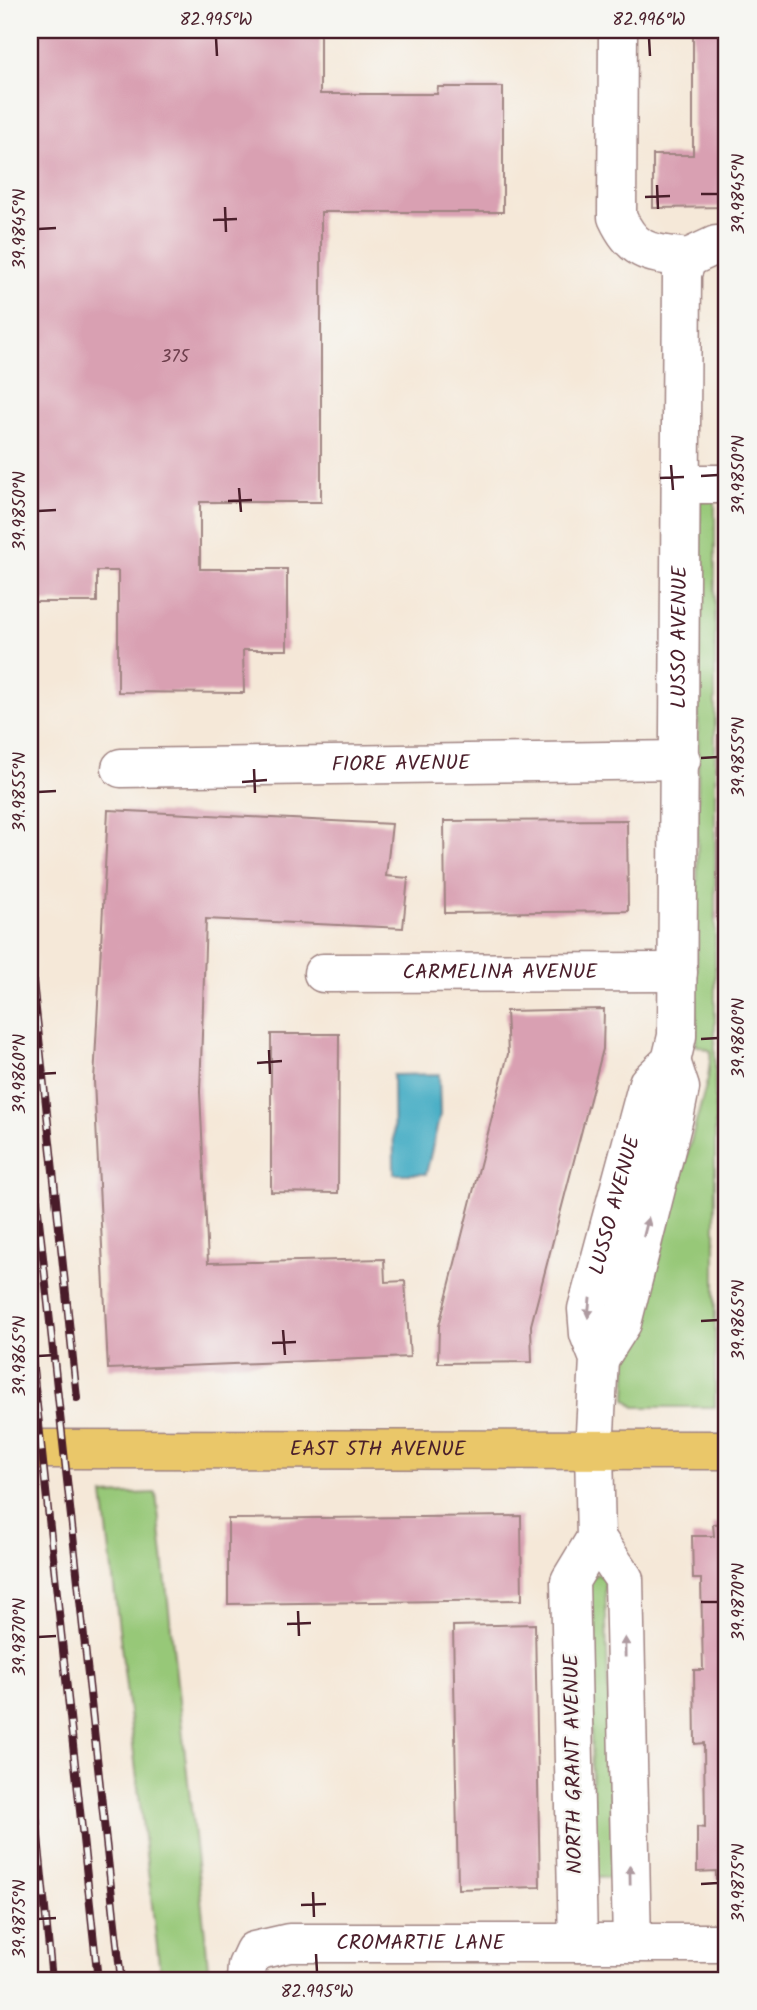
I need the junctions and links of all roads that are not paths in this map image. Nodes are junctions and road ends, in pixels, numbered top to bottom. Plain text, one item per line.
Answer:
1 (618, 30) edge
2 (727, 245) edge
3 (688, 258) junction
4 (681, 484) junction
5 (727, 484) edge
6 (681, 760) junction
7 (121, 768) dead end
8 (678, 972) junction
9 (323, 974) dead end
10 (30, 1449) edge
11 (594, 1450) junction
12 (727, 1450) edge
13 (596, 1538) junction
14 (578, 1943) junction
15 (632, 1943) junction
16 (727, 1943) edge
17 (246, 1980) edge

1 - 3 street
2 - 3 street
3 - 4 street, LUSSO AVENUE
4 - 5 street
4 - 6 street, LUSSO AVENUE
6 - 7 street, FIORE AVENUE
6 - 8 street, LUSSO AVENUE
8 - 9 street, CARMELINA AVENUE
8 - 11 street, LUSSO AVENUE
10 - 11 main road, EAST 5TH AVENUE
11 - 12 main road, EAST 5TH AVENUE
11 - 13 street
13 - 14 street, NORTH GRANT AVENUE
15 -> 13 street
14 - 15 street
14 - 17 street, CROMARTIE LANE
15 - 16 street

